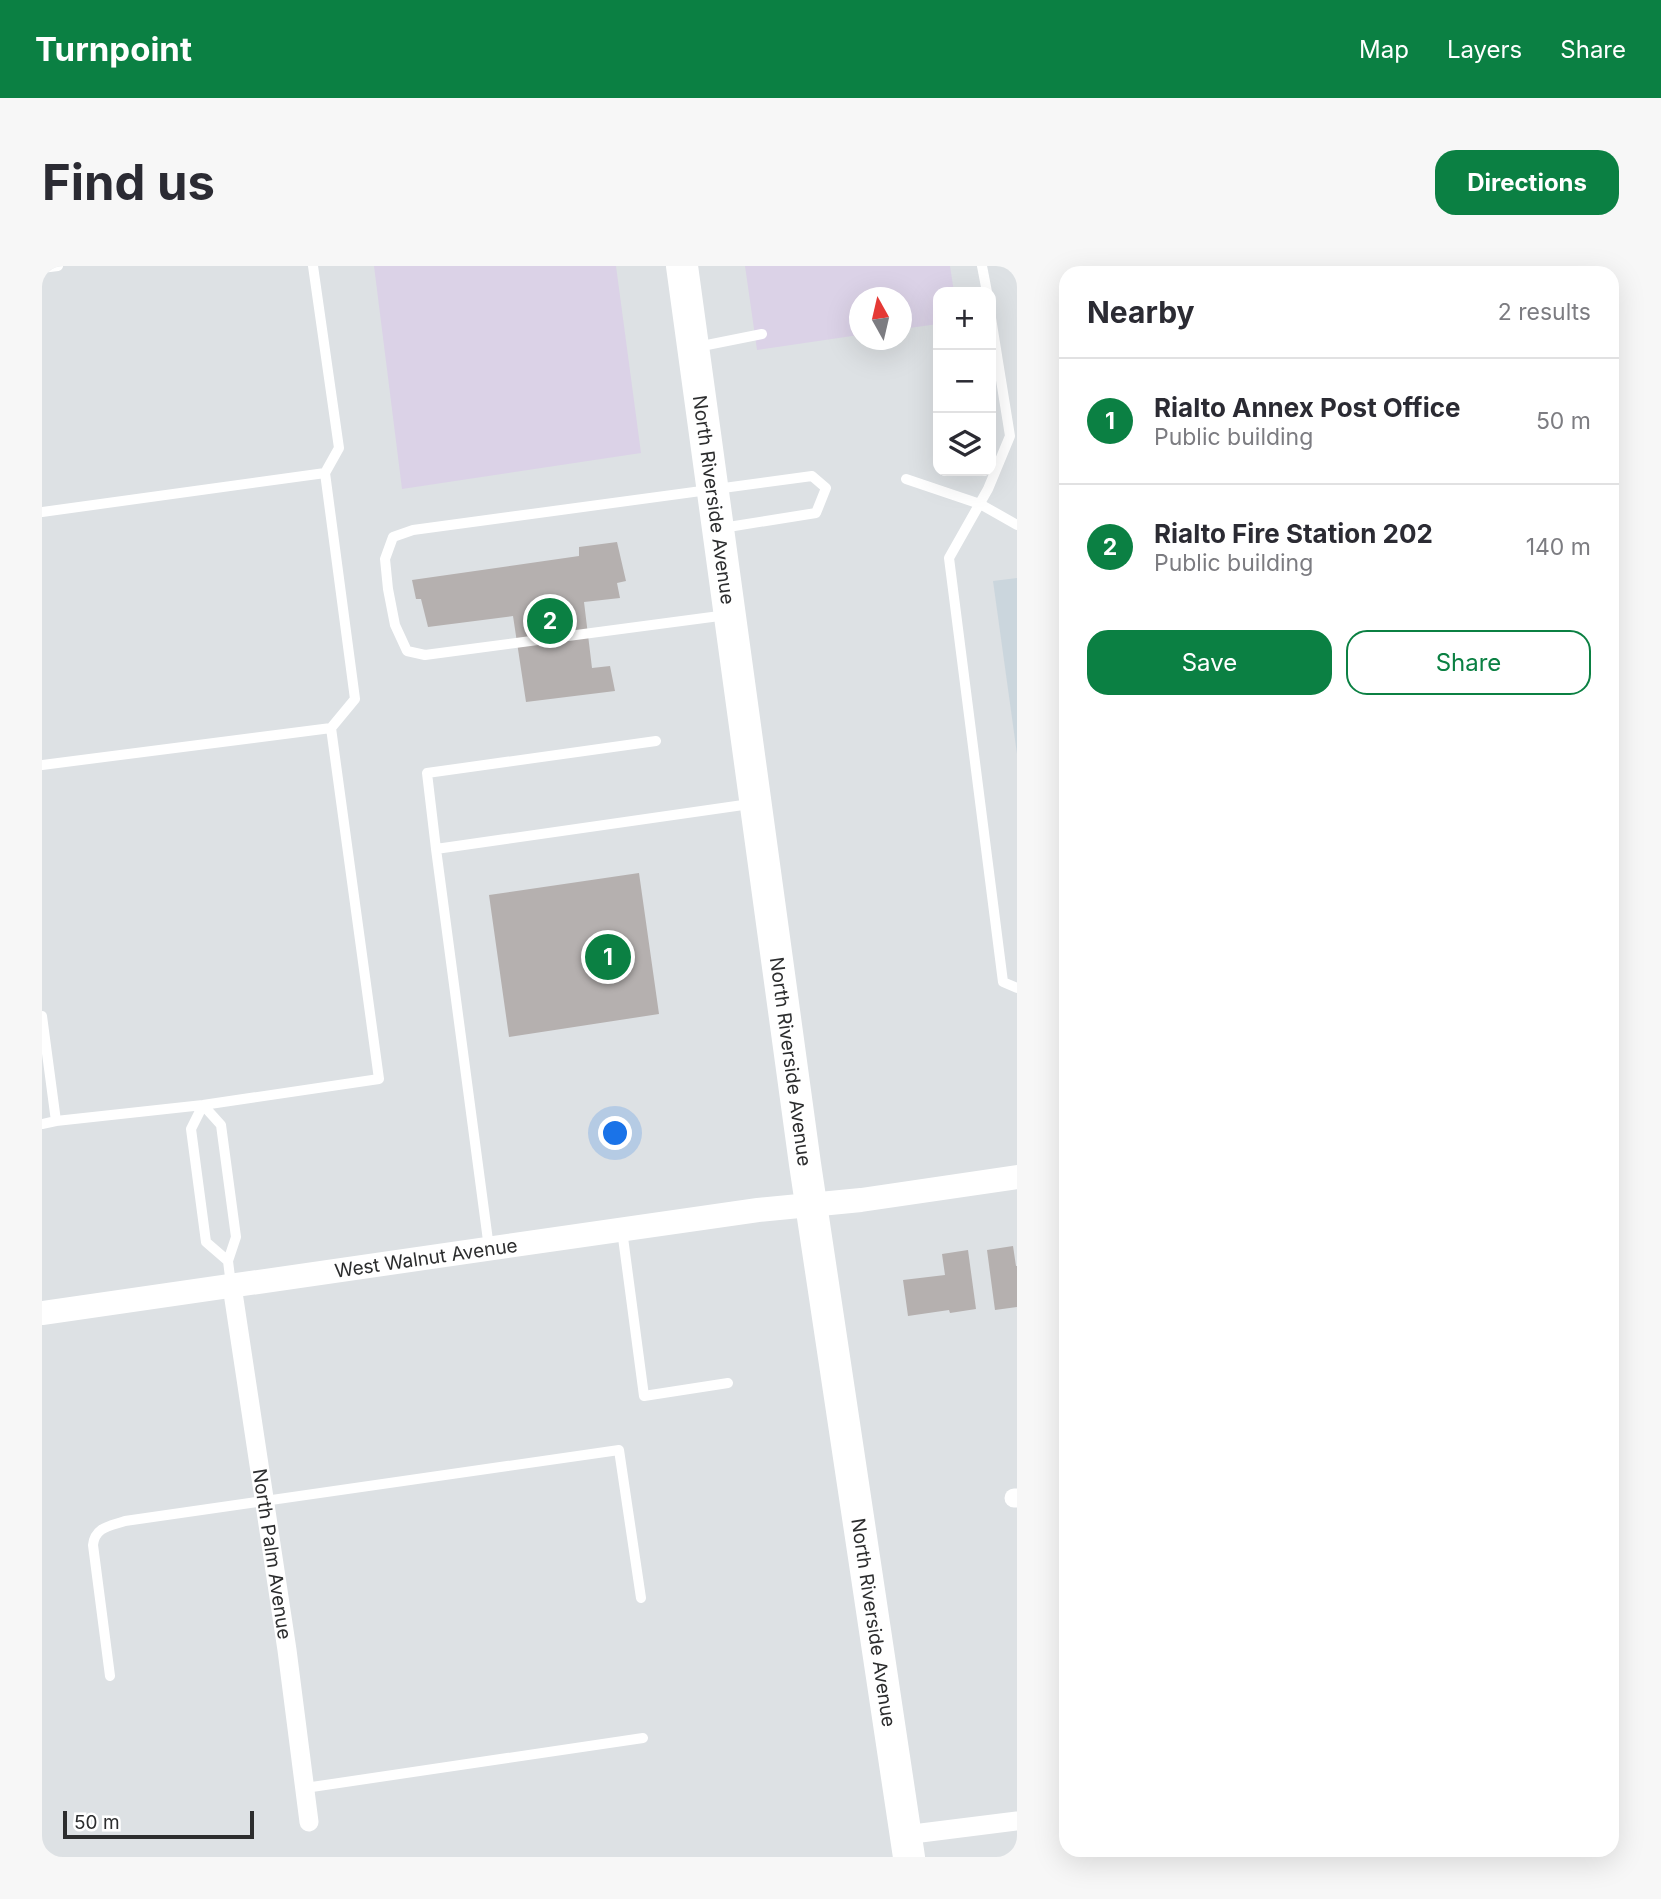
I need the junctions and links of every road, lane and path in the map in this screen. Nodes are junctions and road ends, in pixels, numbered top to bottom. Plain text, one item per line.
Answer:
1 (58, 266) edge
2 (313, 266) edge
3 (682, 266) edge
4 (982, 266) edge
5 (42, 268) edge
6 (986, 287) edge
7 (761, 334) dead end
8 (694, 347) junction
9 (996, 349) edge
10 (325, 473) junction
11 (906, 479) dead end
12 (713, 489) junction
13 (980, 504) junction
14 (42, 512) edge
15 (1017, 525) edge
16 (718, 528) junction
17 (730, 614) junction
18 (331, 728) junction
19 (656, 741) dead end
20 (42, 765) edge
21 (756, 803) junction
22 (436, 849) junction
23 (1017, 988) edge
24 (42, 1016) edge
25 (203, 1105) junction
26 (55, 1121) junction
27 (42, 1124) edge
28 (1017, 1177) edge
29 (811, 1206) junction
30 (622, 1230) junction
31 (489, 1249) junction
32 (228, 1261) junction
33 (232, 1286) junction
34 (42, 1312) edge
35 (728, 1383) dead end
36 (264, 1502) junction
37 (641, 1598) dead end
38 (110, 1676) dead end
39 (643, 1738) dead end
40 (305, 1788) junction
41 (1017, 1821) edge
42 (309, 1822) dead end
43 (907, 1846) edge

1 - 5 lane
2 - 10 lane
3 - 8 main road, North Riverside Avenue
4 - 6 lane
7 - 8 lane
8 - 12 main road, North Riverside Avenue
9 - 13 lane
10 - 14 lane
10 - 18 lane
11 - 13 lane
12 - 16 main road, North Riverside Avenue
12 - 16 lane
12 - 17 lane
13 - 15 lane
13 - 23 lane
16 - 17 main road, North Riverside Avenue
17 - 21 main road, North Riverside Avenue
18 - 20 lane
18 - 25 lane
19 - 22 lane
21 - 22 lane
21 - 29 main road, North Riverside Avenue
22 - 31 lane
24 - 26 lane
25 - 26 lane
25 - 32 lane
25 - 32 lane
26 - 27 lane
28 - 29 street, West Walnut Avenue
29 - 30 street, West Walnut Avenue
29 - 43 main road, North Riverside Avenue
30 - 31 street, West Walnut Avenue
30 - 35 lane
31 - 33 street, West Walnut Avenue
32 - 33 lane
33 - 34 street, West Walnut Avenue
33 - 36 street, North Palm Avenue
36 - 37 lane
36 - 38 lane
36 - 40 street, North Palm Avenue
39 - 40 lane
40 - 42 street, North Palm Avenue
41 - 43 street

